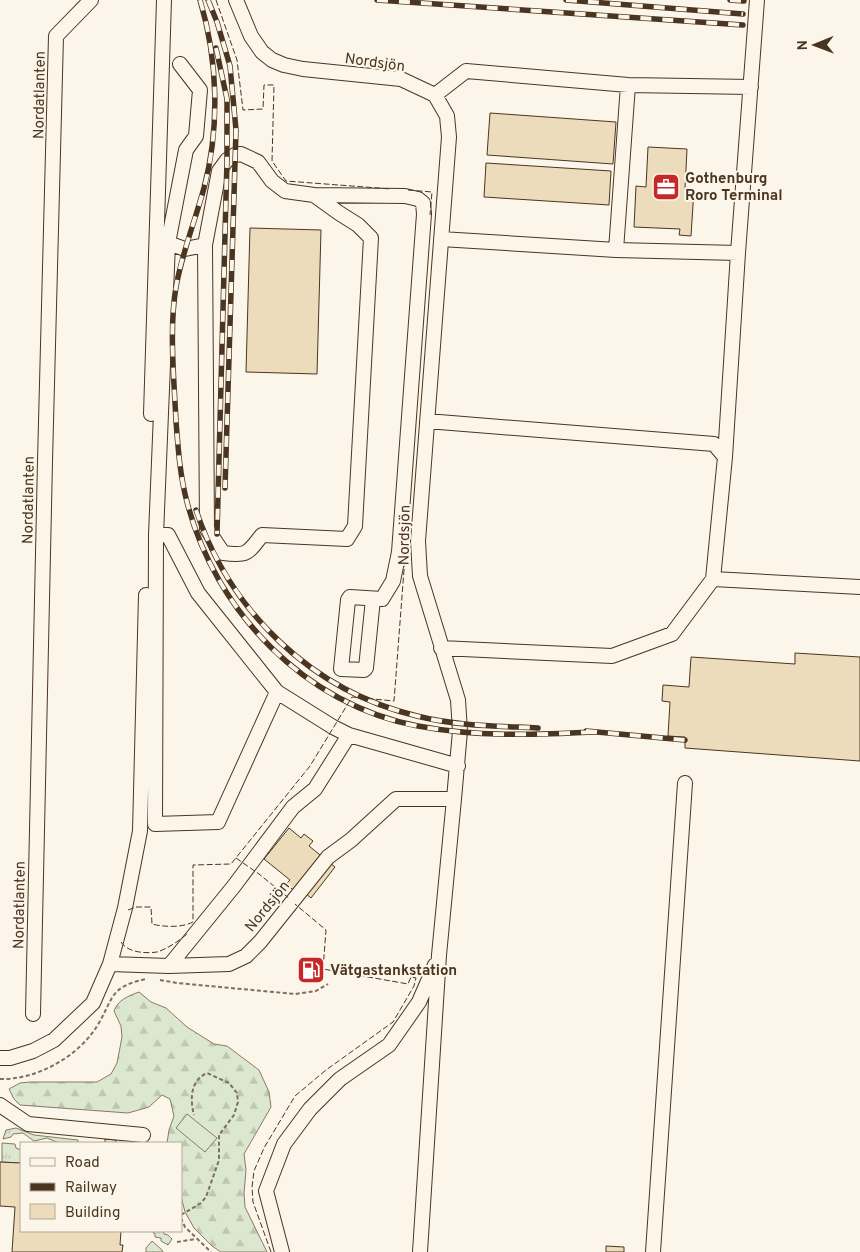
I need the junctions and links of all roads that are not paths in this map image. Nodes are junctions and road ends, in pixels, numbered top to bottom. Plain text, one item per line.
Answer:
1 (91, 0) edge
2 (164, 0) edge
3 (236, 0) edge
4 (757, 0) edge
5 (180, 64) dead end
6 (628, 85) junction
7 (752, 87) junction
8 (435, 94) junction
9 (314, 195) junction
10 (441, 239) junction
11 (168, 243) junction
12 (205, 245) junction
13 (616, 250) junction
14 (738, 253) junction
15 (427, 421) junction
16 (726, 436) junction
17 (714, 444) junction
18 (725, 457) junction
19 (156, 535) junction
20 (713, 579) junction
21 (860, 588) edge
22 (373, 599) junction
23 (442, 648) junction
24 (277, 692) junction
25 (349, 734) junction
26 (458, 766) junction
27 (685, 783) dead end
28 (454, 800) junction
29 (439, 955) junction
30 (110, 964) junction
31 (169, 966) junction
32 (33, 1014) dead end
33 (0, 1058) edge
34 (0, 1105) edge
35 (142, 1135) dead end
36 (282, 1252) edge
37 (420, 1252) edge
38 (653, 1252) edge

1 - 32 street, Nordatlanten
2 - 30 street
3 - 8 street, Nordsjön
4 - 7 street
5 - 11 street
6 - 7 street
6 - 8 street
6 - 13 street
7 - 14 street
8 - 10 street, Nordsjön
9 - 12 street
9 - 12 street
9 - 22 street
10 - 13 street
10 - 15 street, Nordsjön
11 - 12 street
11 - 19 street
13 - 14 street
14 - 16 street
15 - 17 street
15 - 23 street, Nordsjön
16 - 17 street
16 - 18 street
17 - 18 street
18 - 20 street
19 - 24 street
19 - 24 street
20 - 21 street
20 - 23 street
22 - 22 street
23 - 26 street, Nordsjön
24 - 25 street
25 - 26 street
25 - 31 street
26 - 28 street, Nordsjön
27 - 38 street
28 - 29 street
28 - 31 street, Nordsjön
29 - 36 street
29 - 37 street
30 - 31 street, Nordsjön
30 - 33 street
34 - 35 street

